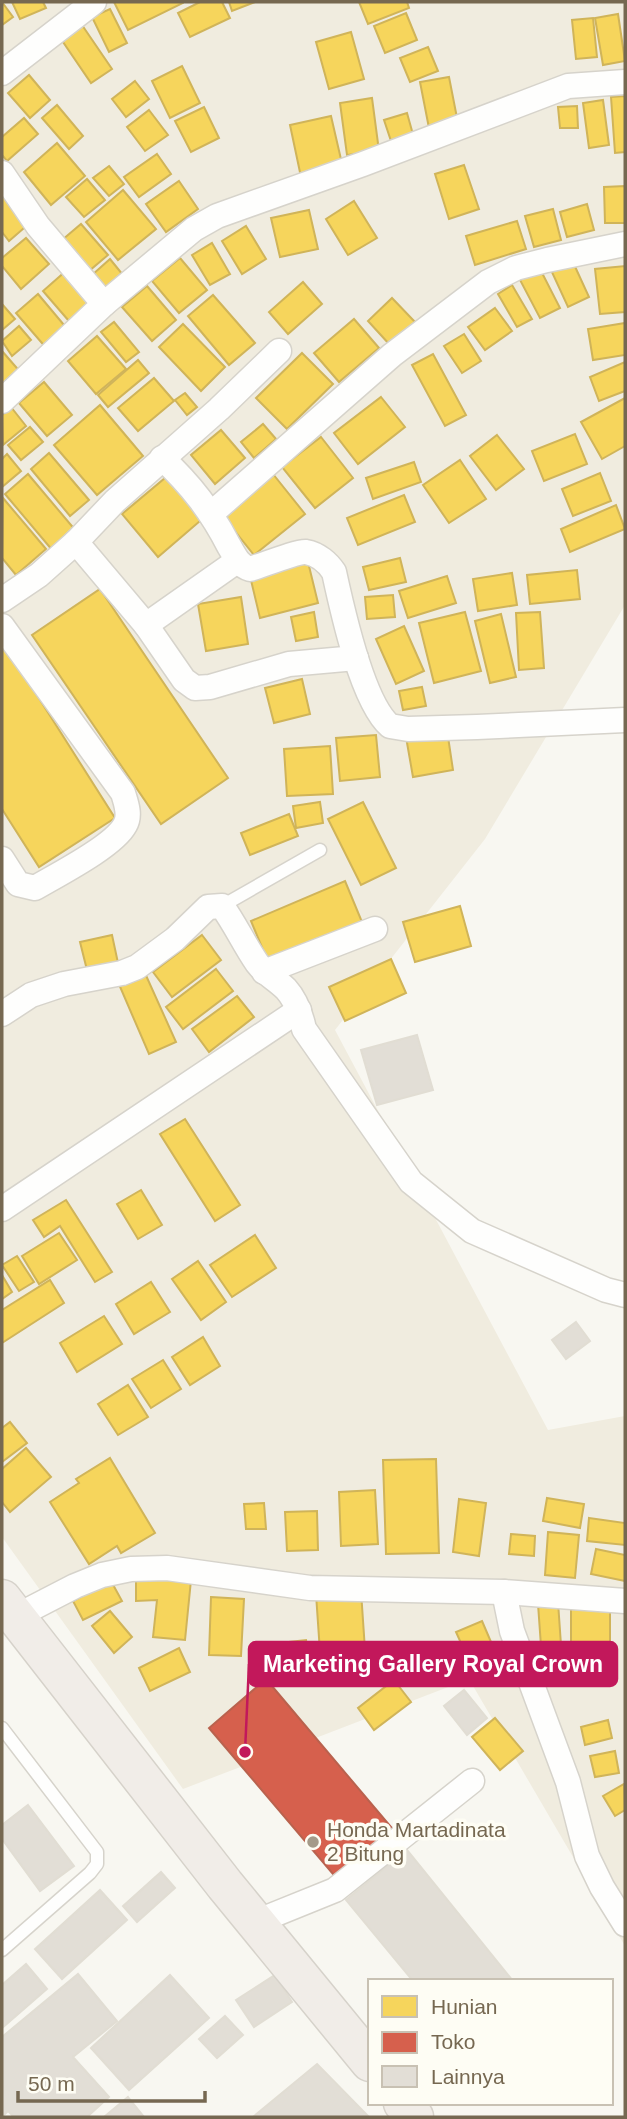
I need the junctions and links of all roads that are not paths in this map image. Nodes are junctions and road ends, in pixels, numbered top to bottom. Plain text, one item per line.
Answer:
1 (94, 2) edge
2 (2, 73) edge
3 (625, 82) edge
4 (2, 173) edge
5 (625, 244) edge
6 (104, 304) junction
7 (279, 351) dead end
8 (2, 401) edge
9 (162, 458) junction
10 (212, 513) junction
11 (76, 542) junction
12 (237, 561) junction
13 (2, 600) edge
14 (146, 625) junction
15 (2, 626) edge
16 (356, 658) junction
17 (625, 720) edge
18 (320, 850) dead end
19 (2, 859) edge
20 (222, 906) junction
21 (375, 929) dead end
22 (264, 972) junction
23 (299, 1010) junction
24 (2, 1014) edge
25 (2, 1209) edge
26 (625, 1295) edge
27 (504, 1592) junction
28 (625, 1601) edge
29 (9, 1608) edge
30 (2, 1728) edge
31 (472, 1781) dead end
32 (256, 1922) junction
33 (625, 1924) edge
34 (2, 1950) edge
35 (368, 2060) edge

1 - 2 street
3 - 6 street
4 - 6 street
5 - 10 street
6 - 8 street
7 - 9 street
9 - 10 street
9 - 11 street
10 - 12 street
11 - 13 street
11 - 14 street
12 - 14 street
12 - 16 street
14 - 16 street
15 - 19 street
16 - 17 street
18 - 20 lane
20 - 22 street
20 - 24 street
21 - 22 street
22 - 23 street
23 - 25 street
23 - 26 street
27 - 28 street
27 - 29 street
27 - 33 street
29 - 32 highway
30 - 34 lane
31 - 32 street
32 - 35 highway

